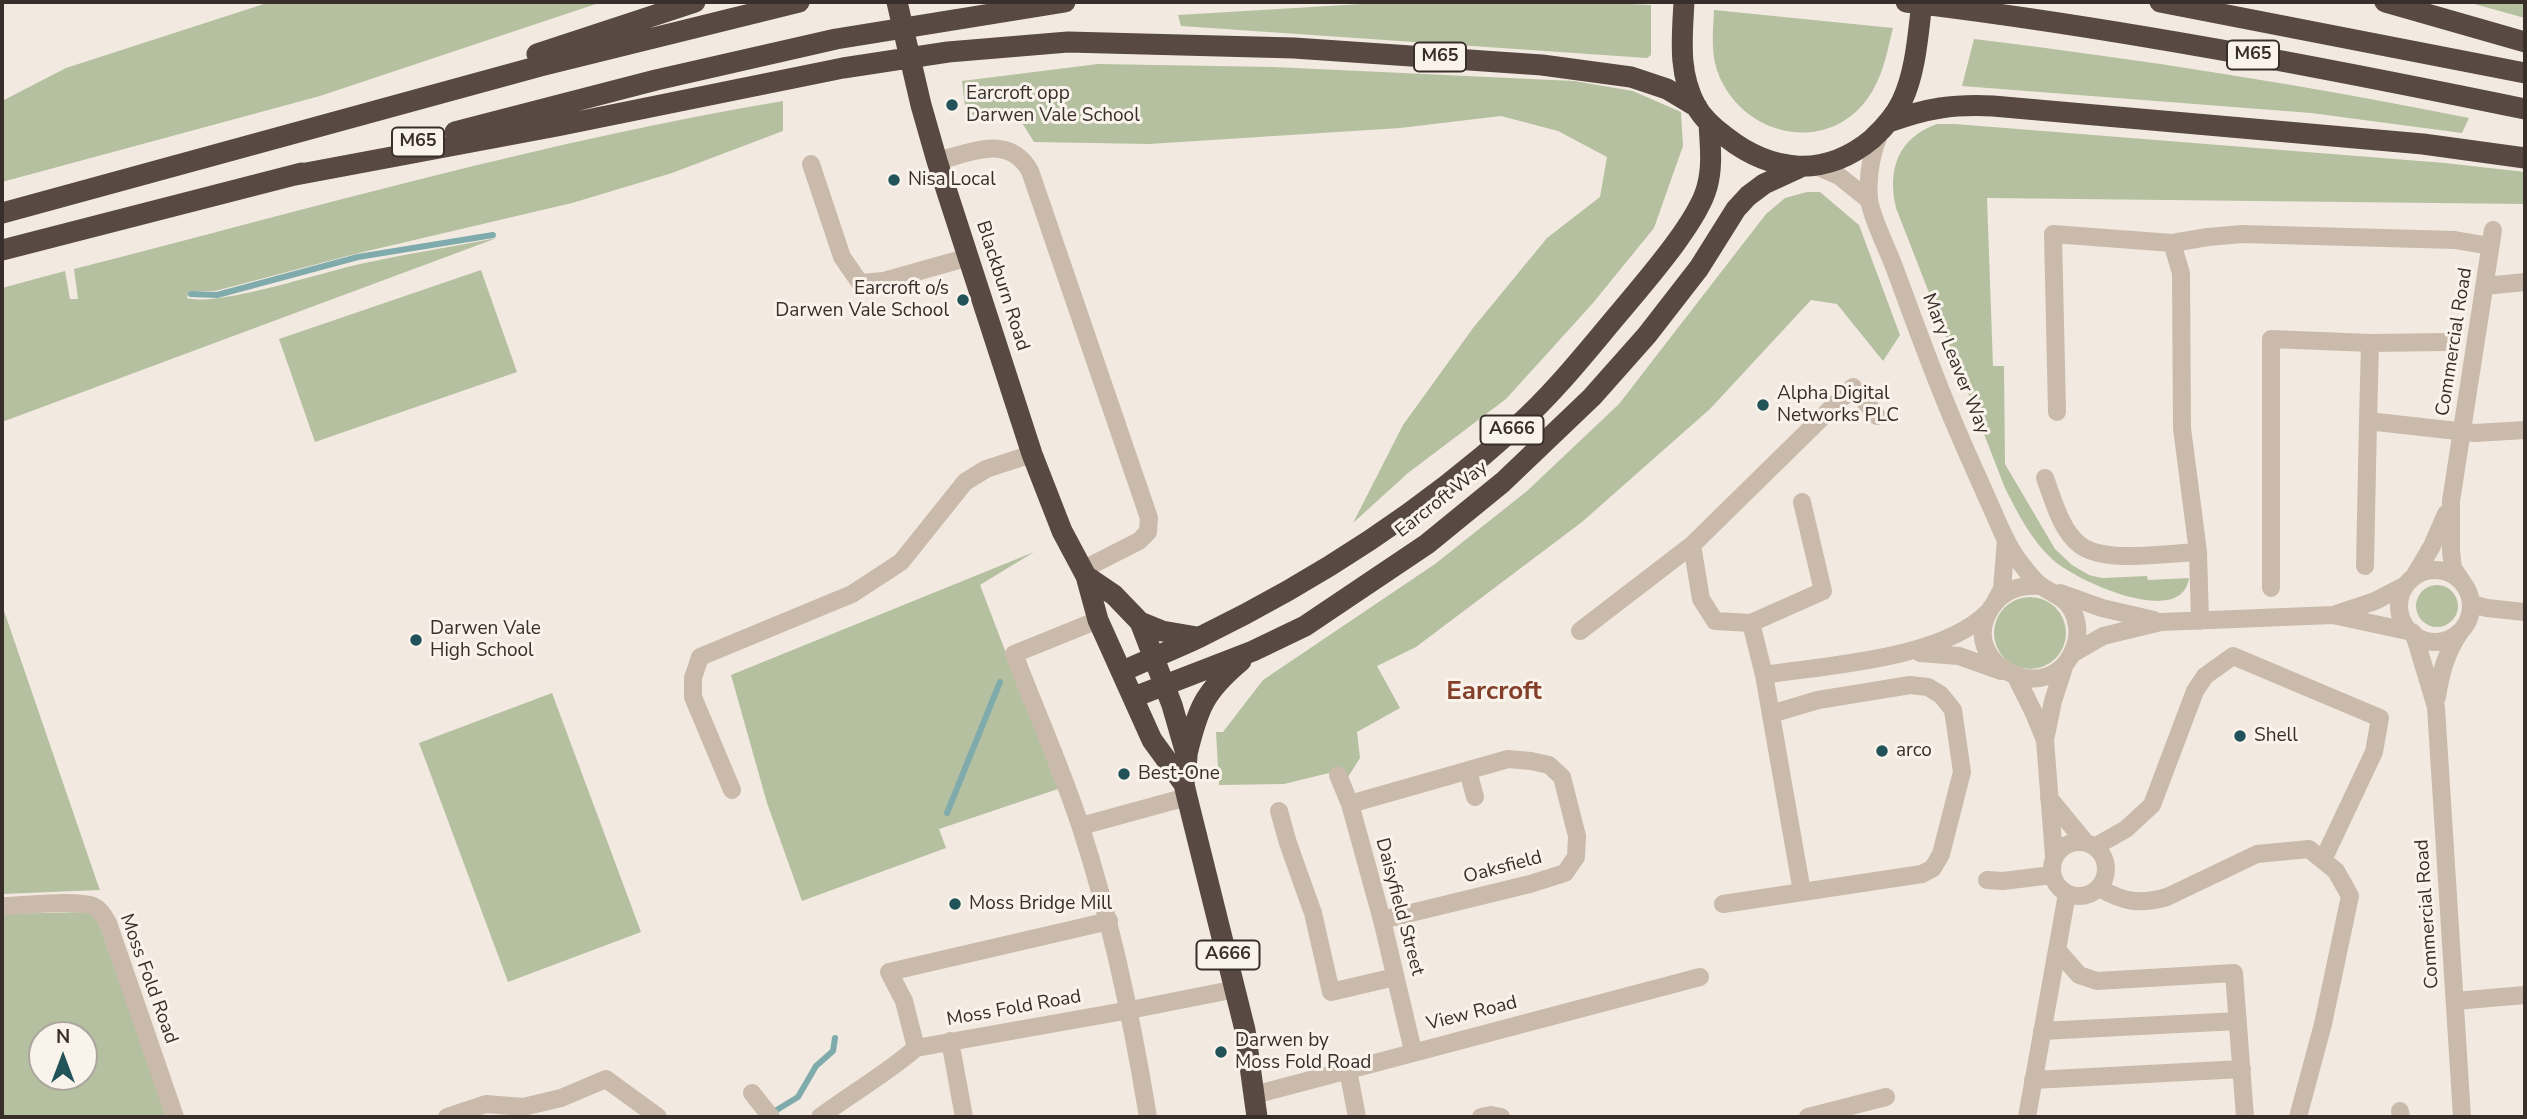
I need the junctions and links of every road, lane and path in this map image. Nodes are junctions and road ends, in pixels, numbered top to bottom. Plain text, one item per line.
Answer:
1 (695, 2) edge
2 (799, 2) edge
3 (897, 2) edge
4 (1065, 2) edge
5 (1684, 2) edge
6 (1906, 2) edge
7 (1922, 2) edge
8 (2160, 2) edge
9 (2385, 2) edge
10 (2525, 42) edge
11 (2525, 73) edge
12 (2525, 109) edge
13 (1703, 116) junction
14 (1885, 127) junction
15 (309, 129) junction
16 (2525, 158) edge
17 (937, 161) junction
18 (811, 164) dead end
19 (1808, 167) junction
20 (290, 176) junction
21 (1869, 200) junction
22 (2, 213) edge
23 (2172, 243) junction
24 (2, 250) edge
25 (969, 257) junction
26 (2525, 282) edge
27 (2484, 286) junction
28 (2447, 342) dead end
29 (2370, 343) junction
30 (2057, 412) dead end
31 (1877, 416) dead end
32 (2368, 421) junction
33 (2525, 430) edge
34 (2462, 431) junction
35 (1032, 454) junction
36 (2045, 478) dead end
37 (2451, 501) junction
38 (1802, 502) dead end
39 (2006, 540) junction
40 (1692, 545) junction
41 (2198, 552) junction
42 (2365, 566) dead end
43 (1084, 573) junction
44 (2410, 581) junction
45 (2463, 583) junction
46 (2047, 588) junction
47 (2271, 588) dead end
48 (2472, 604) junction
49 (1992, 606) junction
50 (2525, 612) edge
51 (2333, 615) junction
52 (1098, 620) junction
53 (2200, 621) junction
54 (1140, 622) junction
55 (2161, 622) junction
56 (1751, 623) junction
57 (2464, 628) junction
58 (1580, 631) dead end
59 (2413, 633) junction
60 (1199, 637) junction
61 (1253, 650) junction
62 (1909, 652) junction
63 (1154, 657) junction
64 (2069, 659) junction
65 (1123, 671) junction
66 (1764, 675) junction
67 (2013, 676) junction
68 (1164, 684) junction
69 (1134, 697) junction
70 (2436, 707) junction
71 (1772, 714) junction
72 (2045, 740) junction
73 (1186, 757) junction
74 (1468, 771) junction
75 (1338, 775) dead end
76 (732, 790) dead end
77 (1186, 791) junction
78 (1475, 797) dead end
79 (2049, 797) junction
80 (1350, 804) junction
81 (1279, 811) dead end
82 (1081, 826) junction
83 (2090, 844) junction
84 (2054, 856) junction
85 (2323, 860) junction
86 (2052, 875) junction
87 (1987, 880) dead end
88 (2099, 888) junction
89 (1802, 892) junction
90 (2067, 894) junction
91 (1723, 904) dead end
92 (2, 906) edge
93 (1382, 920) junction
94 (1109, 921) junction
95 (2058, 951) junction
96 (1395, 977) junction
97 (1700, 977) dead end
98 (1236, 989) junction
99 (2525, 995) edge
100 (2455, 1001) junction
101 (1130, 1010) junction
102 (2238, 1021) junction
103 (2042, 1031) junction
104 (950, 1041) junction
105 (916, 1048) junction
106 (1413, 1051) junction
107 (2242, 1069) junction
108 (1348, 1070) junction
109 (2033, 1080) junction
110 (752, 1093) dead end
111 (1254, 1095) junction
112 (1886, 1097) dead end
113 (769, 1116) edge
114 (175, 1117) edge
115 (447, 1117) edge
116 (658, 1117) edge
117 (820, 1117) edge
118 (964, 1117) edge
119 (1148, 1117) edge
120 (1257, 1117) edge
121 (1357, 1117) edge
122 (1481, 1117) edge
123 (1502, 1117) edge
124 (1808, 1117) edge
125 (2027, 1117) edge
126 (2245, 1117) edge
127 (2298, 1117) edge
128 (2462, 1117) edge

1 - 15 highway
2 - 15 highway, M65
3 - 17 highway, Blackburn Road / A666
4 - 20 highway, M65
5 - 13 highway, A666
6 - 12 highway, M65
7 - 14 highway, A666
8 - 11 highway, M65
9 - 10 highway
13 - 19 highway
13 - 20 highway, M65
13 - 60 highway, Earcroft Way / A666
14 - 16 highway
14 - 19 highway, A666
14 - 21 street, Mary Leaver Way
15 - 22 highway, M65
17 - 25 highway, Blackburn Road / A666
17 - 43 street
18 - 25 street
19 - 21 street
19 - 61 highway, Earcroft Way / A666
20 - 24 highway, M65
21 - 39 street, Mary Leaver Way
23 - 27 street, Commercial Road
23 - 30 street
23 - 41 street
25 - 35 highway, Blackburn Road / A666
26 - 27 street
27 - 34 street, Commercial Road
28 - 29 street
29 - 32 street
29 - 47 street
31 - 40 street
32 - 34 street
32 - 42 street
33 - 34 street
34 - 37 street, Commercial Road
35 - 43 highway, Blackburn Road / A666
35 - 76 street
36 - 41 street
37 - 44 street, Commercial Road
37 - 45 street, Commercial Road
38 - 56 street
39 - 46 street, Mary Leaver Way
39 - 49 street, Mary Leaver Way
40 - 56 street
40 - 58 street
41 - 53 street
43 - 52 highway, Blackburn Road / A666
43 - 54 highway, Blackburn Road / A666
44 - 45 street
44 - 51 street
44 - 59 street
45 - 48 street
46 - 49 street
46 - 55 street
46 - 64 street
48 - 50 street
48 - 57 street
49 - 62 street
49 - 67 street
51 - 53 street
51 - 59 street
52 - 65 highway, Blackburn Road / A666
52 - 82 street
53 - 55 street
54 - 60 highway
54 - 63 highway, Blackburn Road / A666
55 - 64 street
56 - 66 street
57 - 59 street
57 - 70 street, Commercial Road
59 - 70 street, Commercial Road
60 - 63 highway, Earcroft Way / A666
61 - 68 highway, Earcroft Way / A666
61 - 73 highway
62 - 66 street
62 - 67 street
63 - 65 highway, Earcroft Way / A666
63 - 68 highway, Blackburn Road / A666
64 - 67 street
64 - 72 street
65 - 69 highway, Blackburn Road / A666
66 - 71 street
67 - 72 street
68 - 69 highway, Earcroft Way / A666
68 - 73 highway, Blackburn Road / A666
69 - 77 highway, Blackburn Road / A666
70 - 100 street, Commercial Road
71 - 89 street
71 - 89 street
72 - 79 street
73 - 77 highway, Blackburn Road / A666
74 - 78 street
74 - 80 street, Oaksfield
74 - 93 street, Oaksfield
75 - 80 street, Daisyfield Street
77 - 82 street
77 - 98 highway, Blackburn Road / A666
79 - 83 street
79 - 84 street
80 - 93 street, Daisyfield Street
81 - 96 street
82 - 94 street
83 - 84 street
83 - 85 street
83 - 88 street
84 - 86 street
85 - 88 street
85 - 127 street
86 - 87 street
86 - 90 street
88 - 90 street
89 - 91 street
90 - 95 street
92 - 114 street, Moss Fold Road
93 - 96 street, Daisyfield Street
94 - 101 street
94 - 105 street
95 - 102 street
95 - 103 street
96 - 106 street, Daisyfield Street
97 - 106 street, View Road
98 - 101 street, Moss Fold Road
98 - 111 highway, Blackburn Road / A666
99 - 100 street
100 - 128 street, Commercial Road
101 - 104 street, Moss Fold Road
101 - 119 street
102 - 103 street
102 - 107 street
103 - 109 street
104 - 105 street, Moss Fold Road
104 - 118 street
105 - 117 street, Moss Fold Road
106 - 108 street, View Road
107 - 109 street
107 - 126 street
108 - 111 street, View Road
108 - 121 street
109 - 125 street
110 - 113 street
111 - 120 highway, Blackburn Road / A666
112 - 124 street
115 - 116 street
122 - 123 street

